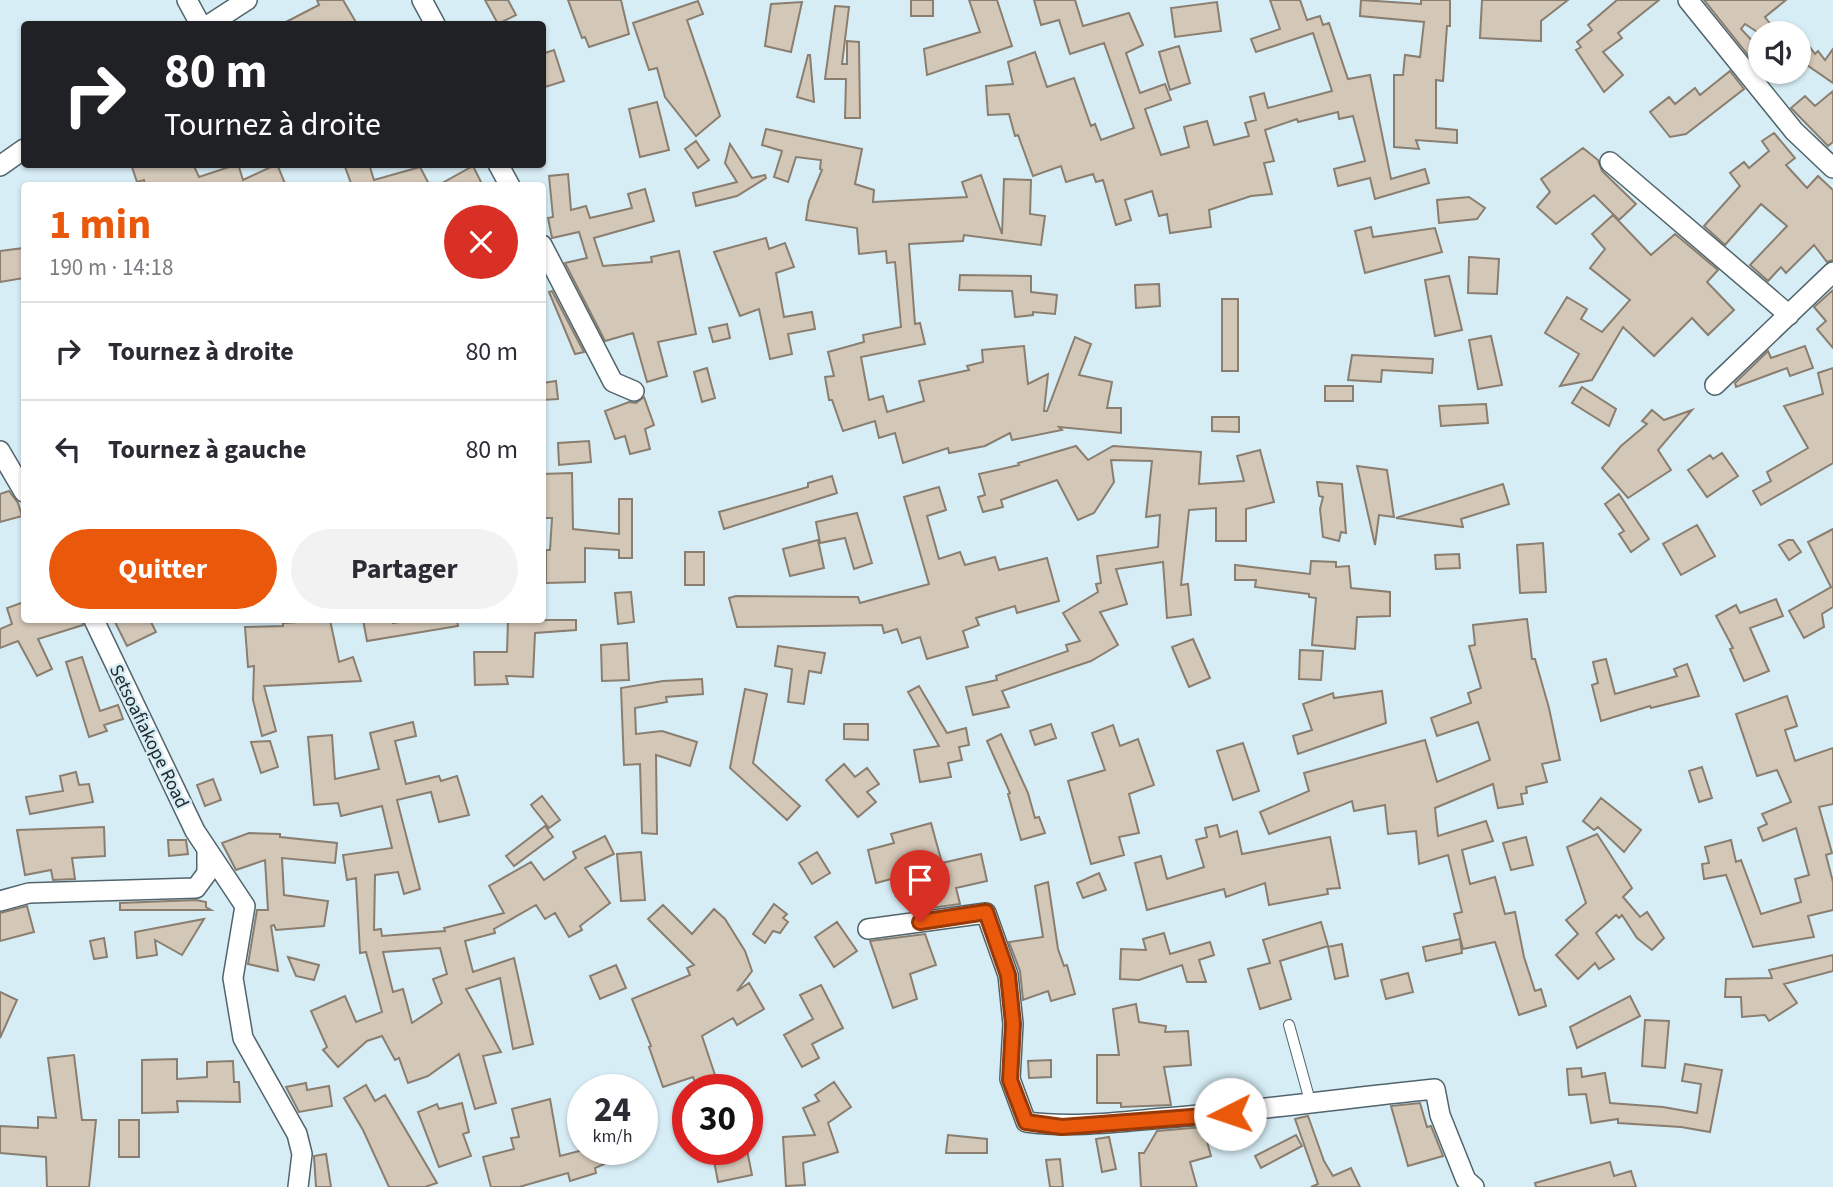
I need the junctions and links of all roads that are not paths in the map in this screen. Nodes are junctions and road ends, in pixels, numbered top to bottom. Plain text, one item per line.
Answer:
1 (187, 0) edge
2 (247, 0) edge
3 (422, 0) edge
4 (1688, 0) edge
5 (198, 21) edge
6 (215, 21) edge
7 (433, 21) edge
8 (21, 151) edge
9 (1610, 162) dead end
10 (0, 166) edge
11 (1833, 168) edge
12 (546, 253) edge
13 (1833, 272) edge
14 (1789, 315) junction
15 (1715, 385) dead end
16 (634, 391) dead end
17 (0, 451) edge
18 (21, 487) edge
19 (95, 623) edge
20 (207, 851) junction
21 (0, 901) edge
22 (868, 929) dead end
23 (1289, 1025) dead end
24 (1310, 1101) junction
25 (298, 1187) edge
26 (1474, 1187) edge

1 - 5 street
2 - 6 street
3 - 7 street
4 - 11 street
8 - 10 street
9 - 14 street
12 - 16 street
13 - 14 street
14 - 15 street
17 - 18 street
19 - 20 street, Setsoafiakope Road
20 - 21 street
20 - 25 street, Setsoafiakope Road
22 - 24 street
23 - 24 lane
24 - 26 street

